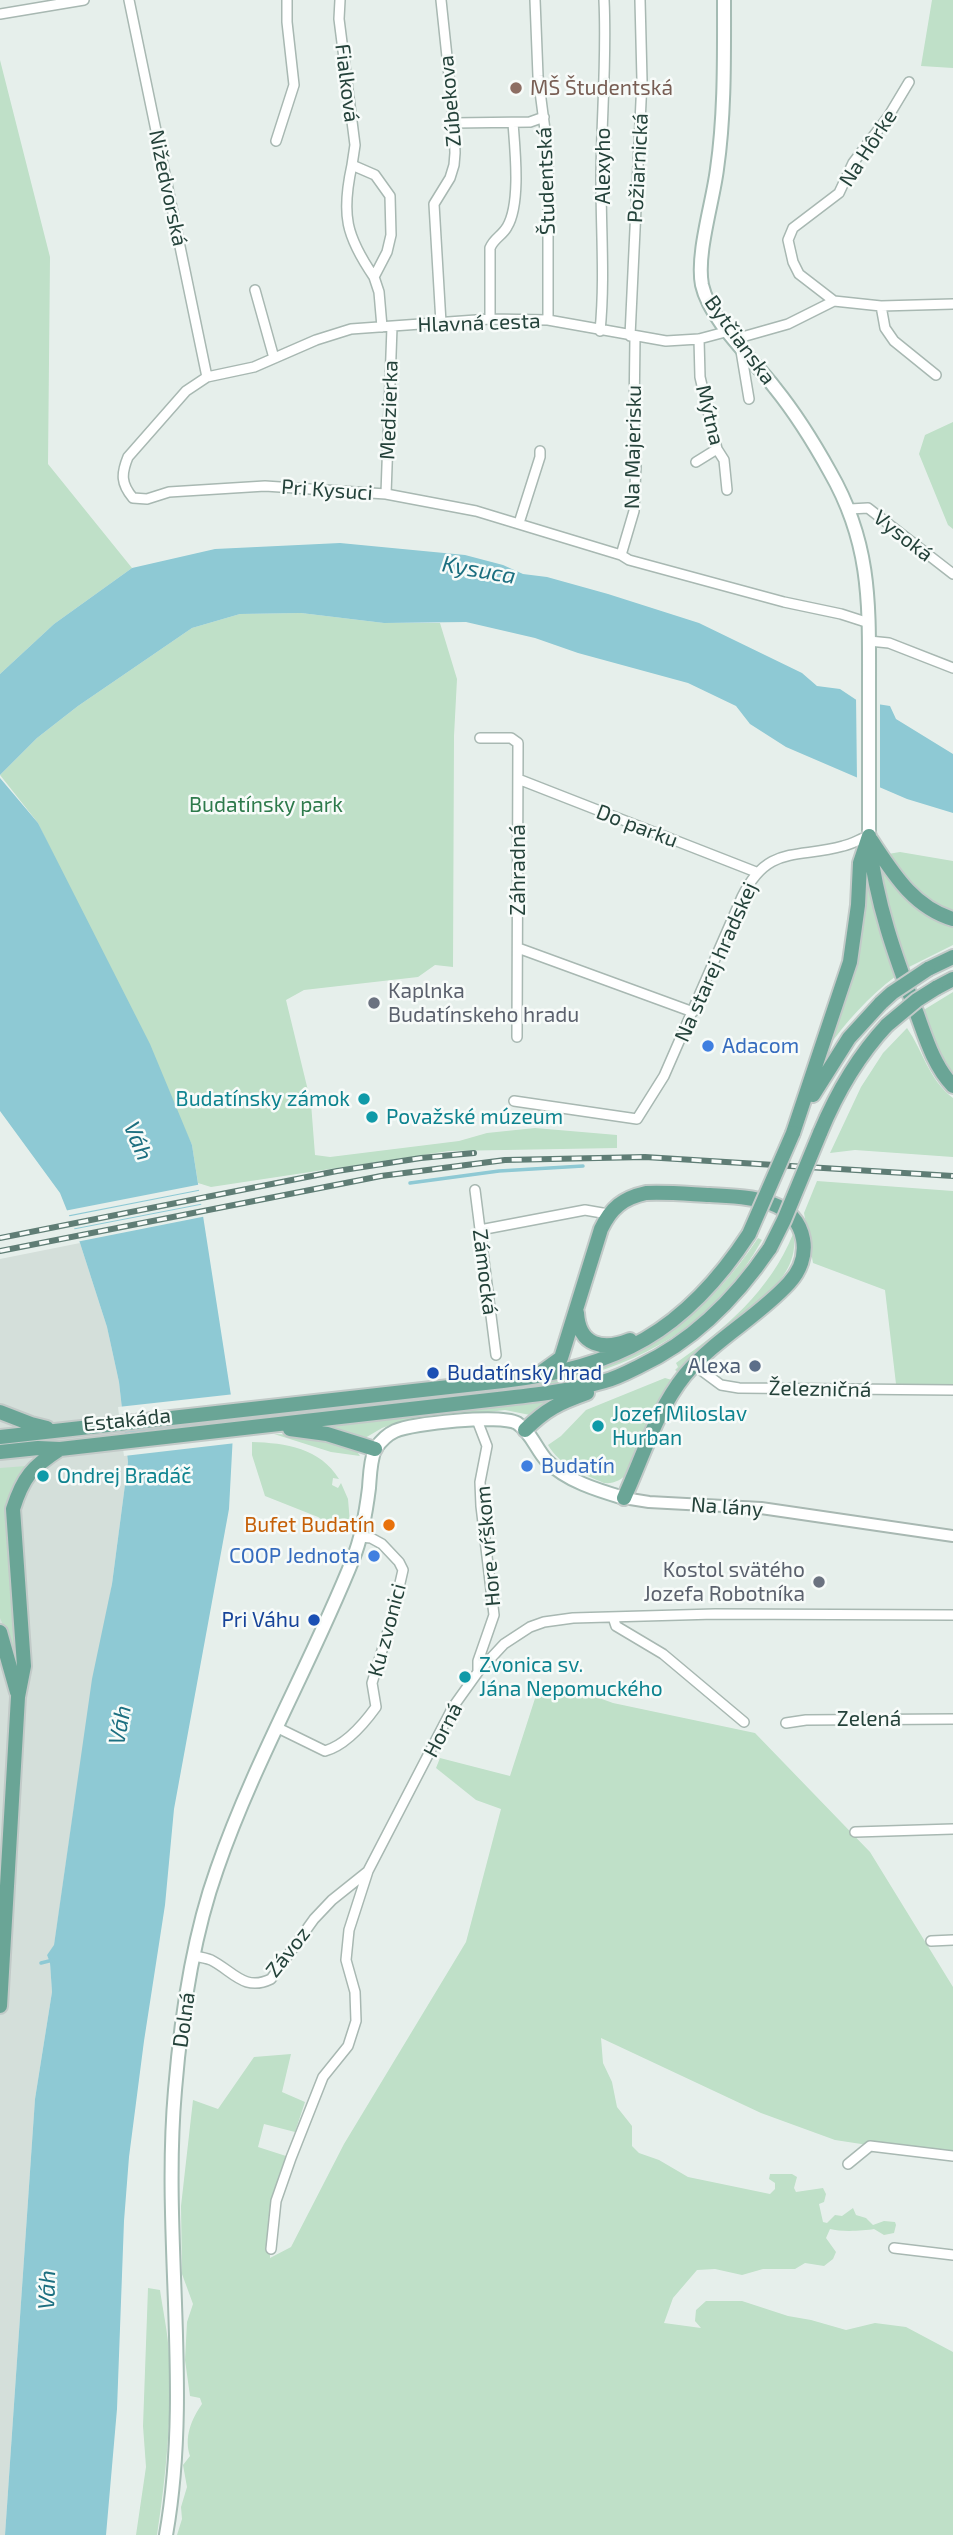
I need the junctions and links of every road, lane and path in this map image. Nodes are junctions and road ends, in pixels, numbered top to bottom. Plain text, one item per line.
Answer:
1 (85, 0) edge
2 (129, 0) edge
3 (287, 0) edge
4 (340, 0) edge
5 (441, 0) edge
6 (535, 0) edge
7 (604, 0) edge
8 (640, 0) edge
9 (723, 0) edge
10 (0, 14) edge
11 (909, 82) dead end
12 (544, 117) junction
13 (454, 122) junction
14 (513, 123) junction
15 (276, 141) dead end
16 (352, 165) junction
17 (374, 277) junction
18 (254, 290) dead end
19 (834, 301) junction
20 (953, 304) edge
21 (881, 306) junction
22 (491, 319) junction
23 (548, 320) junction
24 (441, 323) junction
25 (387, 327) junction
26 (600, 331) junction
27 (633, 337) junction
28 (699, 339) junction
29 (735, 339) junction
30 (274, 358) junction
31 (936, 375) dead end
32 (207, 377) junction
33 (749, 399) dead end
34 (717, 449) junction
35 (540, 451) dead end
36 (696, 463) dead end
37 (727, 490) dead end
38 (386, 494) junction
39 (133, 498) joint
40 (850, 509) junction
41 (519, 523) junction
42 (621, 555) junction
43 (953, 574) edge
44 (869, 623) junction
45 (869, 641) junction
46 (953, 668) edge
47 (480, 738) dead end
48 (518, 779) junction
49 (869, 836) junction
50 (756, 872) junction
51 (953, 919) edge
52 (518, 948) junction
53 (953, 957) edge
54 (952, 980) edge
55 (693, 1012) junction
56 (517, 1037) dead end
57 (953, 1086) edge
58 (514, 1101) dead end
59 (793, 1133) junction
60 (475, 1190) dead end
61 (608, 1214) junction
62 (480, 1230) junction
63 (578, 1307) junction
64 (663, 1326) junction
65 (496, 1355) dead end
66 (694, 1365) junction
67 (618, 1377) junction
68 (529, 1378) junction
69 (953, 1390) edge
70 (0, 1412) edge
71 (477, 1420) junction
72 (258, 1427) junction
73 (58, 1430) junction
74 (525, 1430) junction
75 (0, 1437) edge
76 (60, 1449) junction
77 (375, 1449) junction
78 (0, 1452) edge
79 (624, 1498) junction
80 (953, 1536) edge
81 (360, 1537) junction
82 (953, 1615) edge
83 (612, 1617) junction
84 (0, 1632) edge
85 (478, 1672) junction
86 (18, 1697) junction
87 (953, 1719) edge
88 (744, 1722) dead end
89 (786, 1723) dead end
90 (276, 1727) junction
91 (953, 1829) edge
92 (855, 1832) dead end
93 (368, 1871) junction
94 (953, 1940) edge
95 (931, 1941) dead end
96 (194, 1956) junction
97 (0, 2006) edge
98 (953, 2157) edge
99 (848, 2164) dead end
100 (894, 2248) dead end
101 (271, 2249) dead end
102 (953, 2255) edge
103 (166, 2535) edge

1 - 10 street
2 - 32 street, Nižedvorská
3 - 15 street
4 - 16 street, Fialková
5 - 13 street, Zúbekova
6 - 12 street, Študentská
7 - 26 street, Alexyho
8 - 27 street, Požiarnická
9 - 29 main road, Bytčianska
11 - 19 street, Na Hôrke
12 - 14 street
12 - 23 street, Študentská
13 - 14 street
13 - 24 street, Zúbekova
14 - 22 street
16 - 17 street, Fialková
16 - 17 street
17 - 25 street, Fialková
18 - 30 street
19 - 21 street
19 - 29 street
20 - 21 street
21 - 31 street
22 - 23 street, Hlavná cesta
22 - 24 street, Hlavná cesta
23 - 26 street, Hlavná cesta
24 - 25 street, Hlavná cesta
25 - 30 street, Hlavná cesta
25 - 38 street, Medzierka
26 - 27 street, Hlavná cesta
27 - 28 street, Hlavná cesta
27 - 42 street, Na Majerisku
28 - 29 street, Hlavná cesta
28 - 34 street, Mýtna
29 - 33 street
29 - 40 main road, Bytčianska
30 - 32 street, Hlavná cesta
32 - 39 street, Hlavná cesta
34 - 36 street
34 - 37 street, Mýtna
35 - 41 street
38 - 39 street, Pri Kysuci
38 - 41 street, Pri Kysuci
40 - 43 street, Vysoká
40 - 44 main road, Bytčianska
41 - 42 street, Pri Kysuci
42 - 44 street, Pri Kysuci
44 - 45 main road, Bytčianska
45 - 46 street
45 - 49 main road, Bytčianska
47 - 48 street, Záhradná
48 - 50 street, Do parku
48 - 52 street, Záhradná
49 - 50 street, Na starej hradskej
49 - 51 main road
49 - 57 main road
49 - 59 main road
50 - 55 street, Na starej hradskej
52 - 55 street
52 - 56 street, Záhradná
53 - 59 main road, bridge
54 - 67 main road, bridge
55 - 58 street, Na starej hradskej
59 - 64 main road, bridge
60 - 62 street, Zámocká
61 - 62 street
61 - 63 main road
61 - 66 main road
62 - 65 street, Zámocká
63 - 64 main road
63 - 68 main road
64 - 68 main road, Estakáda
66 - 69 street, Železničná
66 - 79 main road
67 - 72 main road
67 - 74 main road
68 - 73 main road, Estakáda
70 - 73 main road
71 - 74 main road
71 - 77 main road
71 - 85 street, Hore vŕškom
72 - 76 main road, Estakáda
72 - 77 main road
73 - 75 main road, Estakáda
74 - 79 main road, Na lány
76 - 78 main road, Estakáda
76 - 86 main road
77 - 81 main road, Dolná
79 - 80 street, Na lány
81 - 90 main road, Dolná
81 - 90 street, Ku zvonici
82 - 83 street, Horná
83 - 85 street, Horná
83 - 88 street
84 - 86 main road
85 - 93 street, Horná
86 - 97 main road
87 - 89 street, Zelená
90 - 96 main road, Dolná
91 - 92 street
93 - 96 street, Závoz
93 - 101 street, Horná
94 - 95 street
96 - 103 main road, Dolná
98 - 99 street
100 - 102 street

